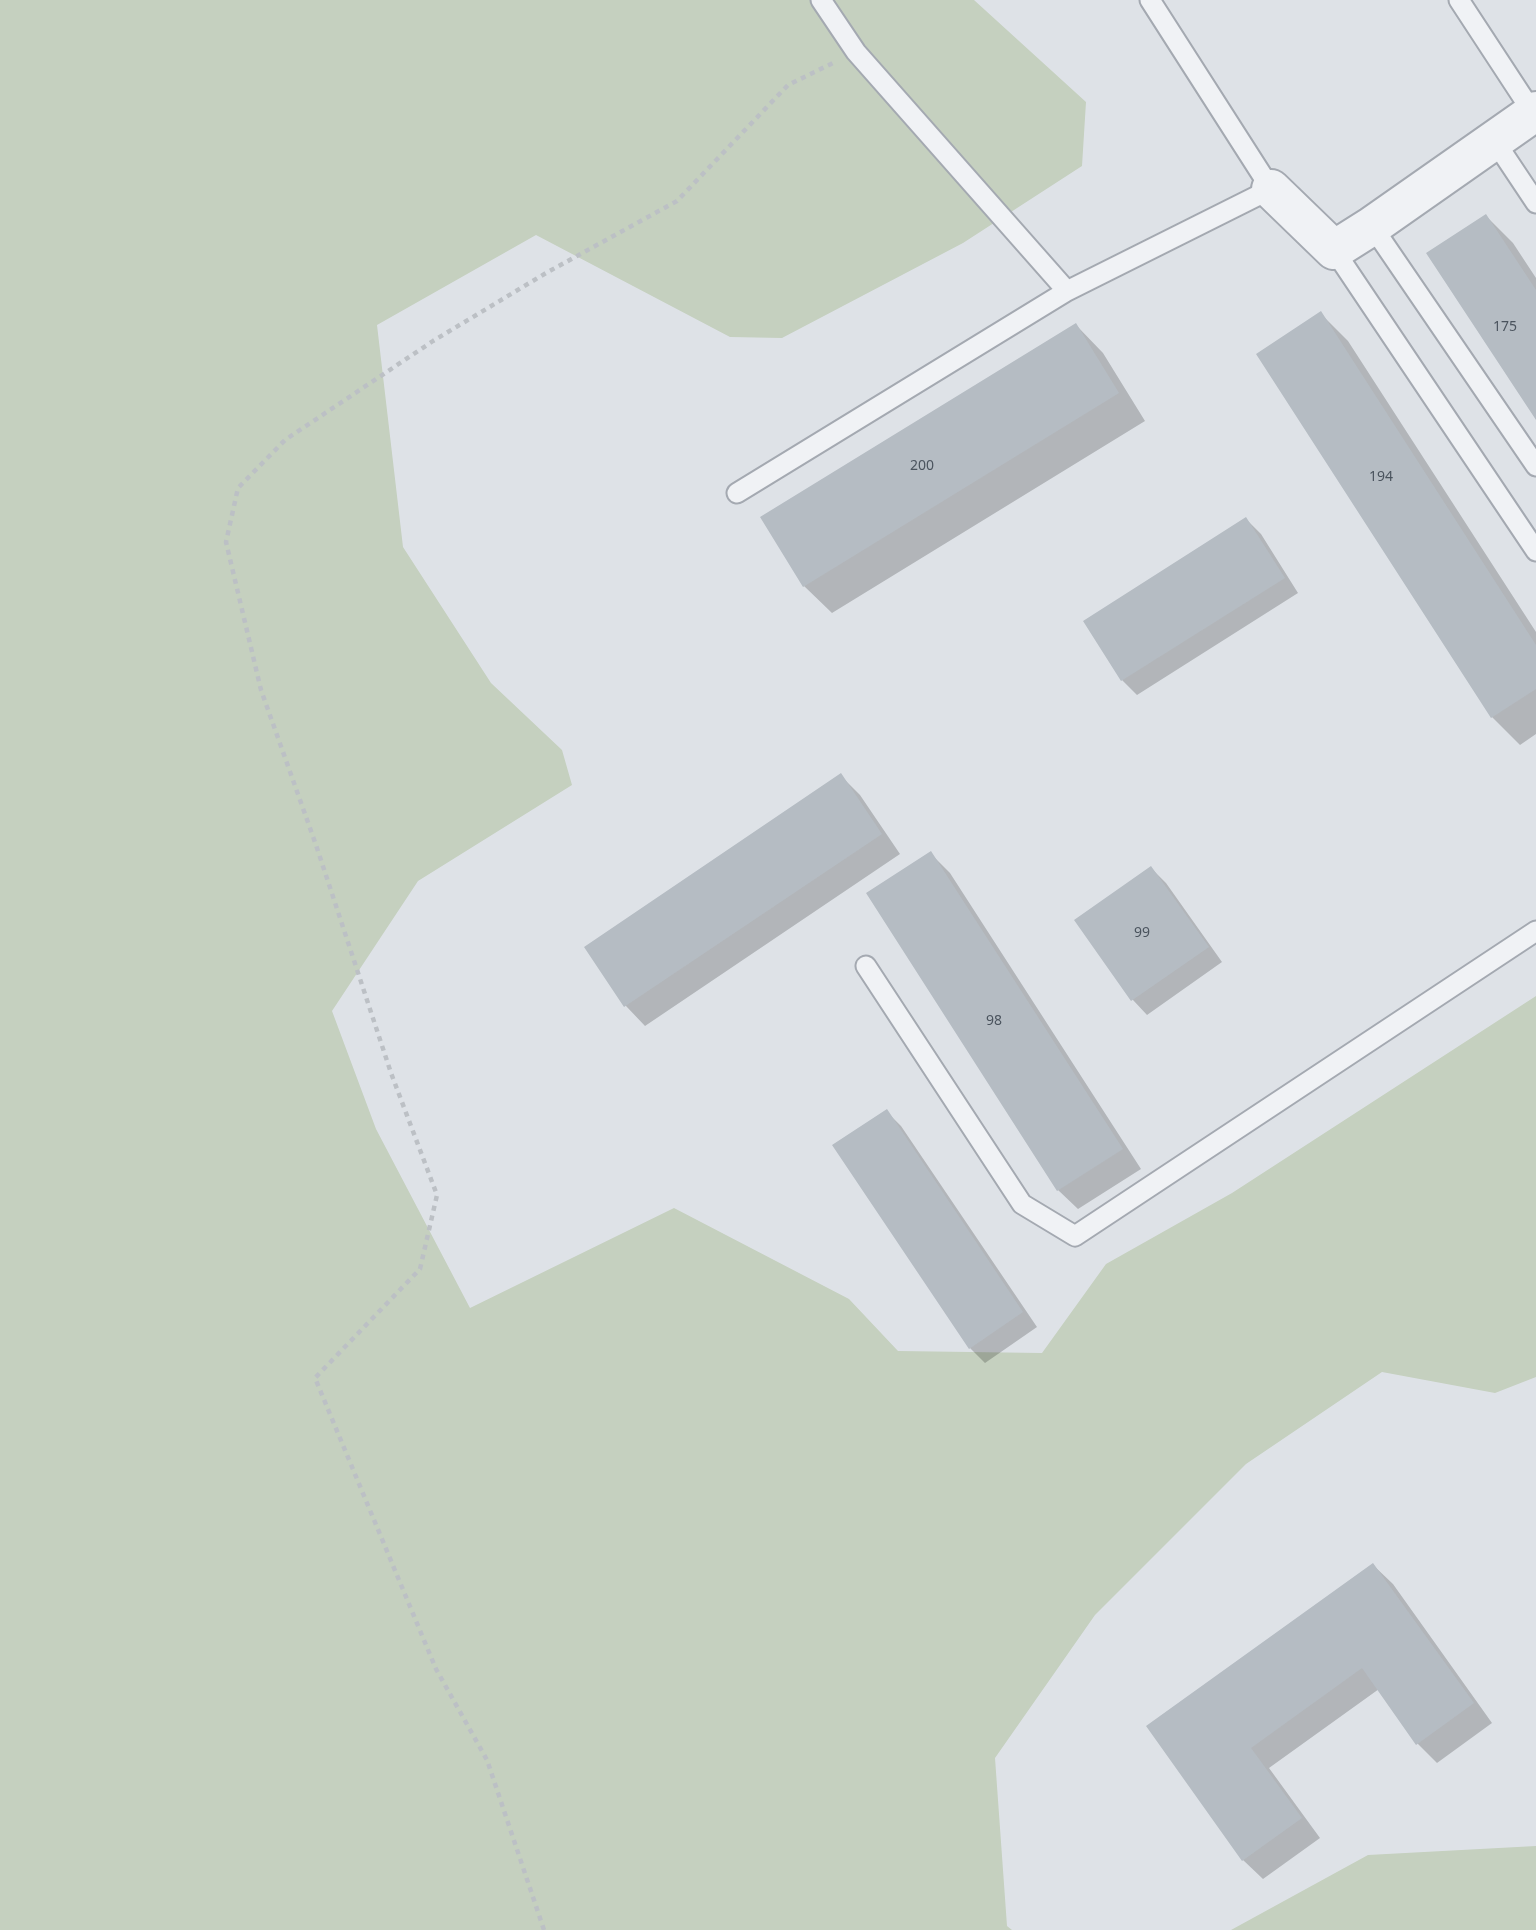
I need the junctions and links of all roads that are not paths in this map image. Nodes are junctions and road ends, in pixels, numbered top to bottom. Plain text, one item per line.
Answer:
1 (821, 0) edge
2 (1150, 0) edge
3 (1459, 0) edge
4 (1535, 112) edge
5 (1494, 140) junction
6 (1271, 189) junction
7 (1536, 202) edge
8 (1372, 226) junction
9 (1334, 250) junction
10 (1067, 291) junction
11 (1536, 466) edge
12 (737, 493) dead end
13 (1536, 551) edge
14 (1536, 931) edge
15 (866, 966) dead end

1 - 10 lane
2 - 6 lane
3 - 4 lane
4 - 5 street
5 - 7 lane
5 - 8 street
6 - 9 street
6 - 10 lane
8 - 9 street
8 - 11 lane
9 - 13 lane
10 - 12 lane
14 - 15 lane

